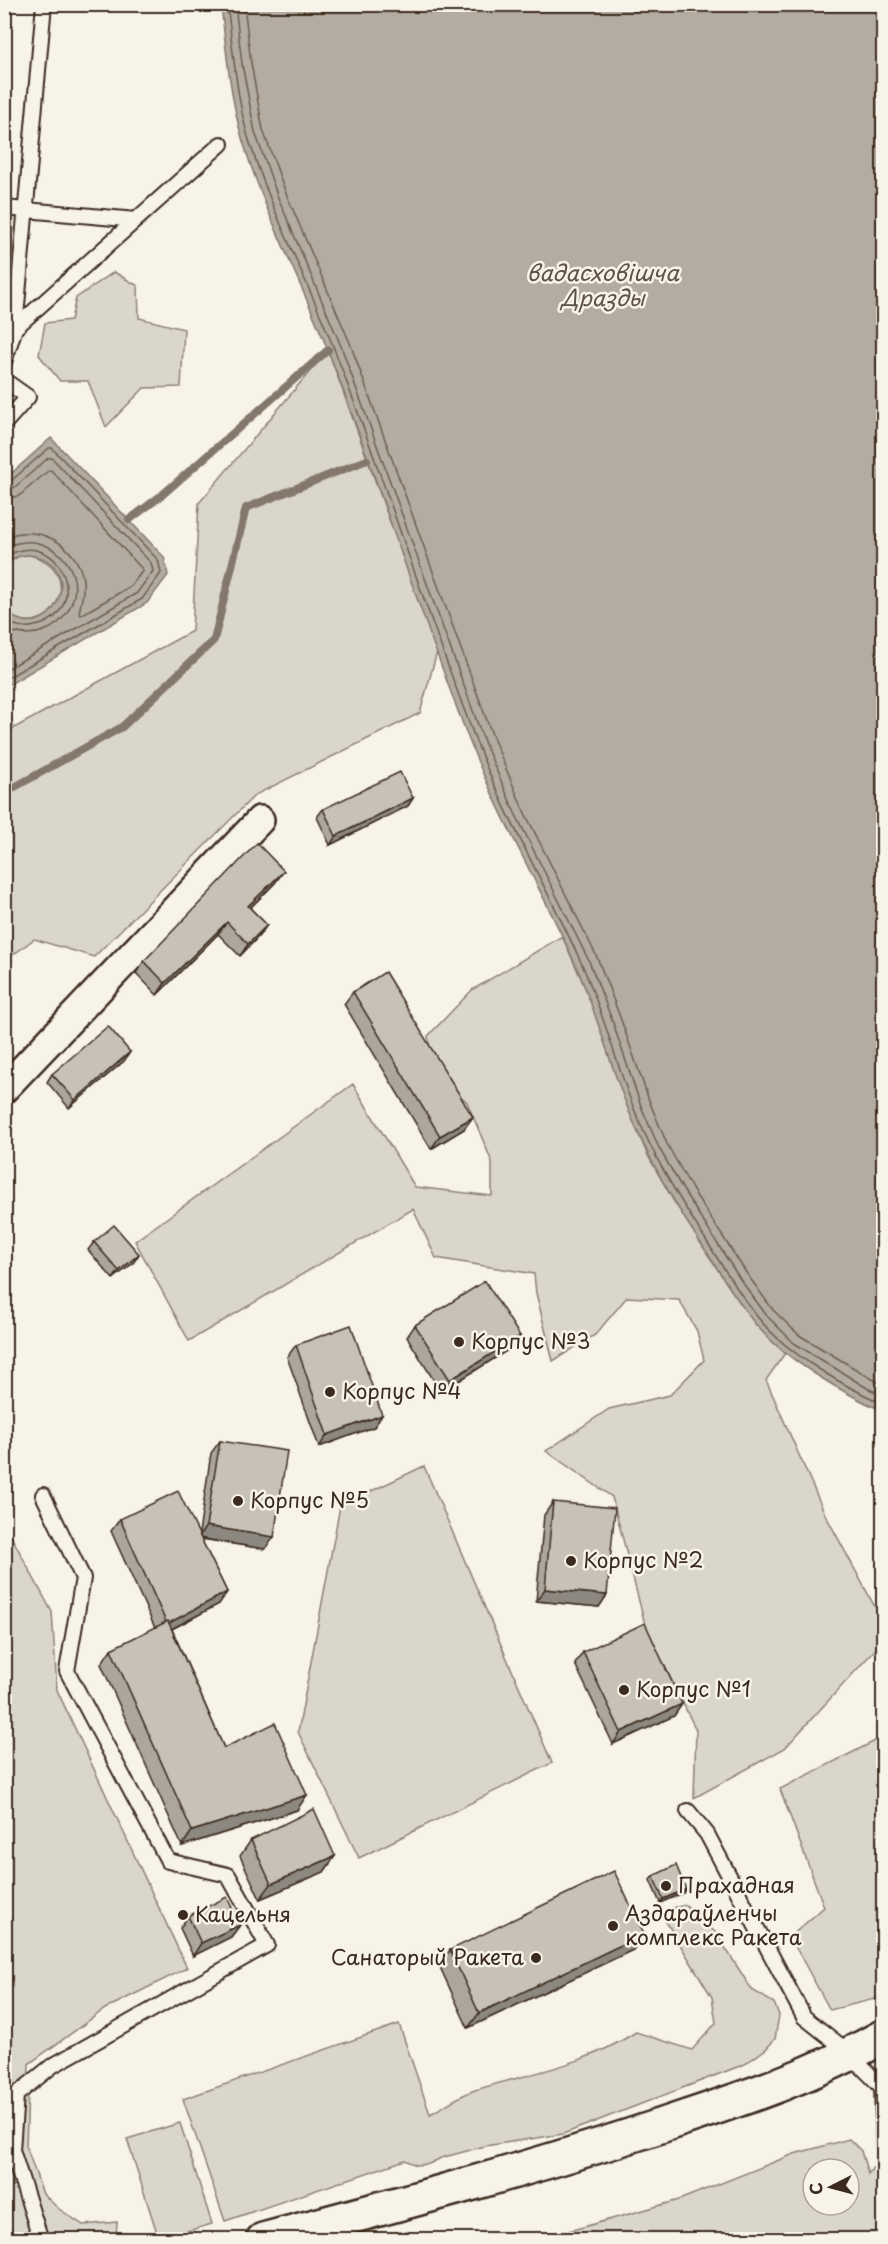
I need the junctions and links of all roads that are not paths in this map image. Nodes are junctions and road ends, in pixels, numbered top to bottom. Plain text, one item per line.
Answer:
1 (44, 4) edge
2 (221, 144) dead end
3 (4, 208) edge
4 (26, 208) junction
5 (136, 220) junction
6 (15, 328) junction
7 (4, 362) edge
8 (4, 380) edge
9 (4, 424) edge
10 (260, 820) dead end
11 (4, 1089) edge
12 (43, 1495) dead end
13 (688, 1811) dead end
14 (884, 2036) edge
15 (851, 2055) junction
16 (884, 2153) edge
17 (41, 2240) edge
18 (263, 2240) edge

1 - 4 lane
2 - 5 lane
3 - 4 lane
4 - 5 lane
4 - 6 lane
5 - 6 lane
6 - 7 lane
8 - 9 lane
10 - 11 street
12 - 17 lane
13 - 15 lane
14 - 15 street
15 - 16 lane
15 - 18 street

